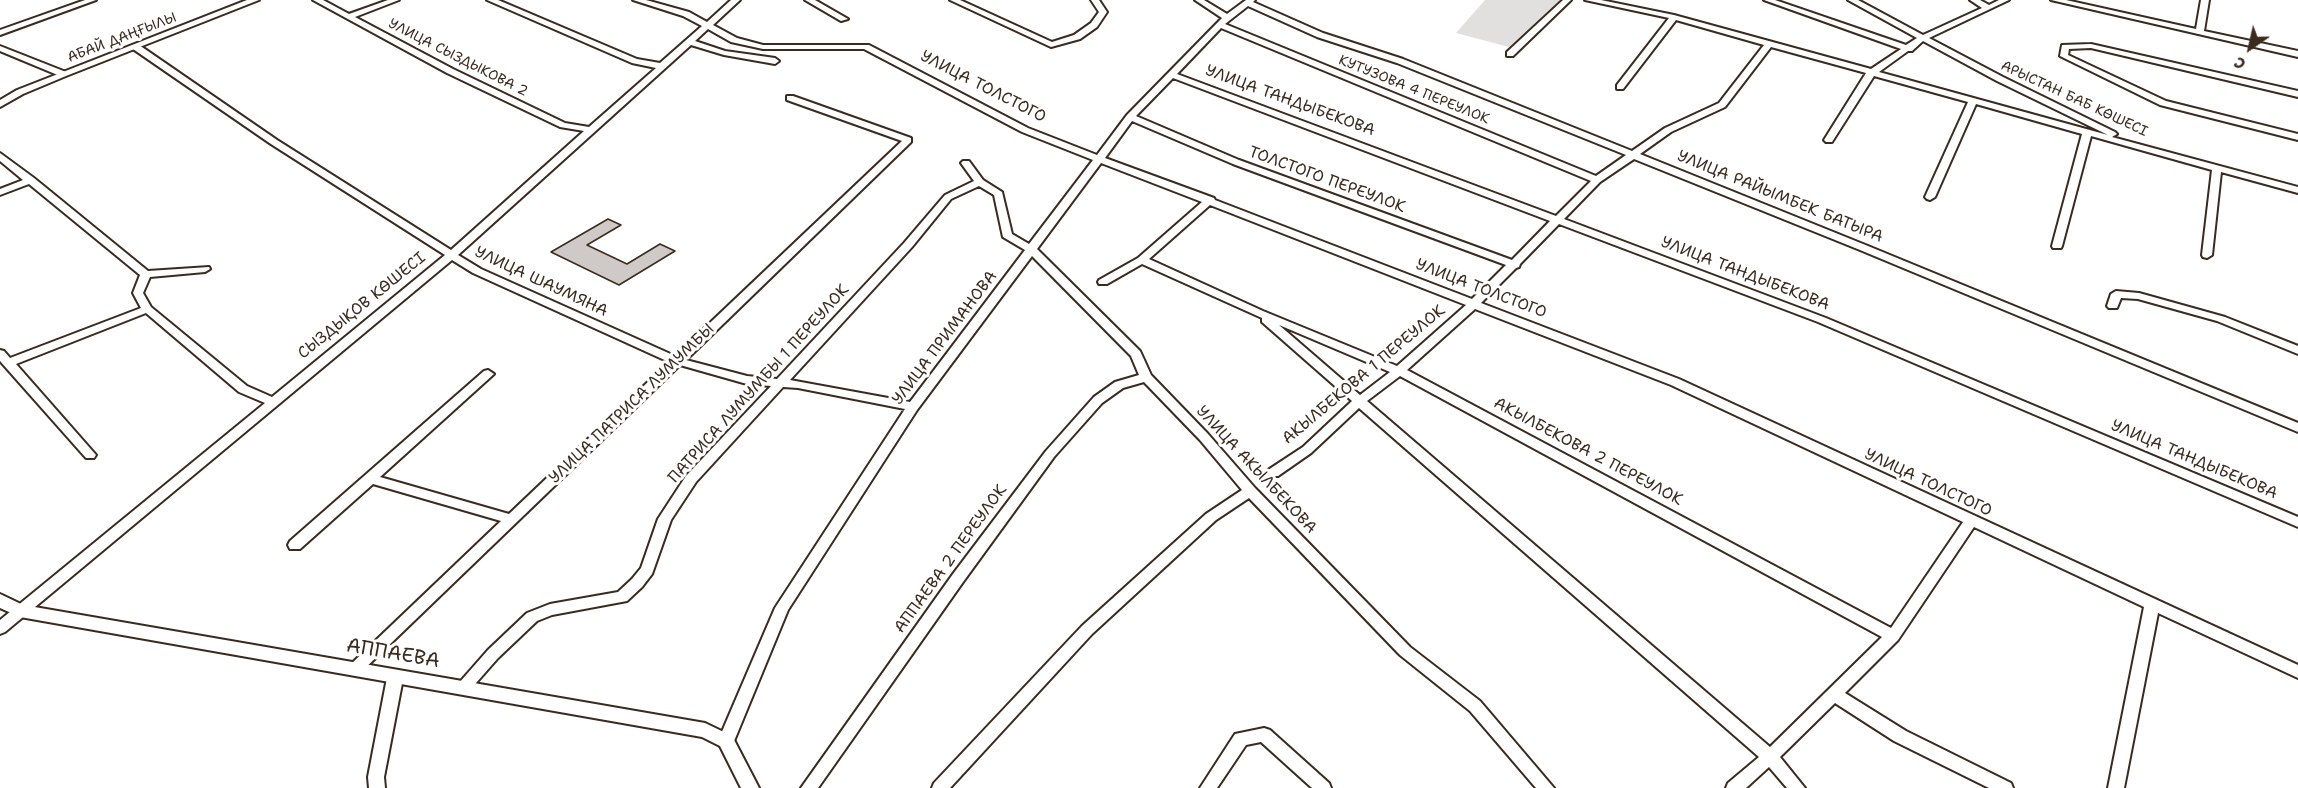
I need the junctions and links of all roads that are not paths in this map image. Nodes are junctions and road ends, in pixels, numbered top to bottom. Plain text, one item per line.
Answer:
1 (93, 0) edge
2 (255, 0) edge
3 (317, 0) edge
4 (395, 0) edge
5 (491, 0) edge
6 (637, 0) edge
7 (736, 0) edge
8 (809, 0) edge
9 (957, 0) edge
10 (1095, 0) edge
11 (1199, 0) edge
12 (1567, 0) edge
13 (1589, 0) edge
14 (1768, 0) edge
15 (1852, 0) edge
16 (1974, 0) edge
17 (2005, 0) edge
18 (2055, 0) edge
19 (2205, 0) edge
20 (1250, 1) edge
21 (1989, 8) junction
22 (348, 17) junction
23 (1674, 17) junction
24 (844, 19) dead end
25 (1223, 22) junction
26 (708, 24) junction
27 (2200, 32) junction
28 (0, 33) edge
29 (1922, 38) junction
30 (689, 42) junction
31 (1769, 43) junction
32 (136, 47) junction
33 (0, 48) edge
34 (1909, 49) junction
35 (1510, 54) dead end
36 (2298, 54) edge
37 (775, 61) dead end
38 (661, 66) junction
39 (1871, 72) junction
40 (63, 74) junction
41 (1173, 75) junction
42 (1620, 87) dead end
43 (2298, 94) edge
44 (790, 98) dead end
45 (1973, 101) junction
46 (0, 102) edge
47 (1130, 117) junction
48 (592, 130) junction
49 (2087, 133) junction
50 (2298, 137) edge
51 (1829, 140) dead end
52 (1632, 155) junction
53 (0, 156) edge
54 (2171, 156) junction
55 (1100, 158) junction
56 (966, 163) dead end
57 (2217, 168) junction
58 (31, 180) junction
59 (1597, 180) junction
60 (980, 182) junction
61 (2298, 190) edge
62 (0, 192) edge
63 (1930, 197) dead end
64 (1210, 200) junction
65 (1555, 220) junction
66 (2057, 246) dead end
67 (1032, 250) junction
68 (453, 254) junction
69 (2207, 255) dead end
70 (1142, 260) junction
71 (1515, 265) junction
72 (205, 268) dead end
73 (146, 274) junction
74 (1103, 282) dead end
75 (1474, 304) junction
76 (2113, 306) dead end
77 (147, 309) junction
78 (1258, 313) junction
79 (1305, 332) junction
80 (1294, 345) junction
81 (2298, 350) edge
82 (4, 359) edge
83 (677, 361) junction
84 (1399, 371) junction
85 (488, 374) dead end
86 (1146, 377) junction
87 (779, 385) junction
88 (272, 401) junction
89 (1358, 402) junction
90 (913, 406) junction
91 (2298, 428) edge
92 (90, 455) dead end
93 (1273, 473) dead end
94 (369, 478) junction
95 (1250, 491) junction
96 (511, 519) junction
97 (1971, 521) junction
98 (2298, 522) edge
99 (295, 545) dead end
100 (0, 600) edge
101 (2152, 605) junction
102 (20, 611) junction
103 (0, 628) edge
104 (1893, 636) junction
105 (355, 669) junction
106 (2298, 672) edge
107 (395, 678) junction
108 (464, 687) junction
109 (1834, 694) junction
110 (726, 741) junction
111 (1770, 757) junction
112 (377, 788) edge
113 (750, 788) edge
114 (809, 788) edge
115 (940, 788) edge
116 (1208, 788) edge
117 (1323, 788) edge
118 (1546, 788) edge
119 (1734, 788) edge
120 (1797, 788) edge
121 (2005, 788) edge
122 (2116, 788) edge

1 - 28 street
2 - 32 street, АБАЙ ДАҢҒЫЛЫ
3 - 22 street, УЛИЦА СЫЗДЫКОВА 2
4 - 22 street
5 - 38 street
6 - 26 street, УЛИЦА ТОЛСТОГО
7 - 26 street, СЫЗДЫҚОВ КӨШЕСІ
8 - 24 street
9 - 10 street
11 - 25 street, КУТУЗОВА 4 ПЕРЕУЛОК
12 - 35 street
13 - 23 street
14 - 34 street
15 - 29 street, АРЫСТАН БАБ КӨШЕСІ
16 - 21 street
17 - 21 street
18 - 27 street
19 - 27 street
20 - 25 street, УЛИЦА ПРИМАНОВА
20 - 52 street, УЛИЦА РАЙЫМБЕК БАТЫРА
21 - 29 street
22 - 48 street, УЛИЦА СЫЗДЫКОВА 2
23 - 31 street
23 - 42 street
25 - 41 street, УЛИЦА ПРИМАНОВА
25 - 59 street, КУТУЗОВА 4 ПЕРЕУЛОК
26 - 30 street, СЫЗДЫҚОВ КӨШЕСІ
26 - 55 street, УЛИЦА ТОЛСТОГО
27 - 36 street
29 - 34 street
29 - 54 street, АРЫСТАН БАБ КӨШЕСІ
30 - 37 street
30 - 38 street, СЫЗДЫҚОВ КӨШЕСІ
31 - 39 street
31 - 52 street, АКЫЛБЕКОВА 1 ПЕРЕУЛОК
32 - 40 street, АБАЙ ДАҢҒЫЛЫ
32 - 68 street, УЛИЦА ШАУМЯНА
33 - 40 street
34 - 39 street
38 - 48 street, СЫЗДЫҚОВ КӨШЕСІ
39 - 45 street
39 - 51 street
40 - 46 street, АБАЙ ДАҢҒЫЛЫ
41 - 47 street, УЛИЦА ПРИМАНОВА
41 - 65 street, УЛИЦА ТАНДЫБЕКОВА
43 - 50 street
44 - 83 street, УЛИЦА ПАТРИСА ЛУМУМБЫ
45 - 49 street
45 - 63 street
47 - 55 street, УЛИЦА ПРИМАНОВА
47 - 71 street, ТОЛСТОГО ПЕРЕУЛОК
48 - 68 street, СЫЗДЫҚОВ КӨШЕСІ
49 - 54 street
49 - 66 street
52 - 59 street, АКЫЛБЕКОВА 1 ПЕРЕУЛОК
52 - 91 street, УЛИЦА РАЙЫМБЕК БАТЫРА
53 - 58 street
54 - 57 street, АРЫСТАН БАБ КӨШЕСІ
55 - 64 street, УЛИЦА ТОЛСТОГО
55 - 67 street, УЛИЦА ПРИМАНОВА
56 - 60 street, УЛИЦА АКЫЛБЕКОВА
57 - 61 street, АРЫСТАН БАБ КӨШЕСІ
57 - 69 street
58 - 62 street
58 - 73 street
59 - 65 street, АКЫЛБЕКОВА 1 ПЕРЕУЛОК
60 - 67 street, УЛИЦА АКЫЛБЕКОВА
60 - 87 street, ПАТРИСА ЛУМУМБЫ 1 ПЕРЕУЛОК
64 - 70 street
64 - 75 street, УЛИЦА ТОЛСТОГО
65 - 71 street, АКЫЛБЕКОВА 1 ПЕРЕУЛОК
65 - 98 street, УЛИЦА ТАНДЫБЕКОВА
67 - 86 street, УЛИЦА АКЫЛБЕКОВА
67 - 90 street, УЛИЦА ПРИМАНОВА
68 - 83 street, УЛИЦА ШАУМЯНА
68 - 88 street, СЫЗДЫҚОВ КӨШЕСІ
70 - 74 street
70 - 78 street, АКЫЛБЕКОВА 2 ПЕРЕУЛОК
71 - 75 street, АКЫЛБЕКОВА 1 ПЕРЕУЛОК
72 - 73 street
73 - 77 street
75 - 84 street, АКЫЛБЕКОВА 1 ПЕРЕУЛОК
75 - 97 street, УЛИЦА ТОЛСТОГО
76 - 81 street
77 - 82 street
77 - 88 street
78 - 79 street, АКЫЛБЕКОВА 2 ПЕРЕУЛОК
78 - 80 street, АКЫЛБЕКОВА 2 ПЕРЕУЛОК
79 - 80 street
79 - 84 street, АКЫЛБЕКОВА 2 ПЕРЕУЛОК
80 - 89 street, АКЫЛБЕКОВА 2 ПЕРЕУЛОК
82 - 92 street
83 - 87 street, УЛИЦА ШАУМЯНА
83 - 96 street, УЛИЦА ПАТРИСА ЛУМУМБЫ
84 - 89 street, АКЫЛБЕКОВА 1 ПЕРЕУЛОК
84 - 104 street, АКЫЛБЕКОВА 2 ПЕРЕУЛОК
85 - 94 street
86 - 95 street, УЛИЦА АКЫЛБЕКОВА
86 - 114 street, АППАЕВА 2 ПЕРЕУЛОК
87 - 90 street, УЛИЦА ШАУМЯНА
87 - 108 street, ПАТРИСА ЛУМУМБЫ 1 ПЕРЕУЛОК
88 - 102 street, СЫЗДЫҚОВ КӨШЕСІ
89 - 93 street, АКЫЛБЕКОВА 1 ПЕРЕУЛОК
89 - 111 street, АКЫЛБЕКОВА 2 ПЕРЕУЛОК
90 - 110 street, УЛИЦА ПРИМАНОВА
94 - 96 street
94 - 99 street
95 - 115 street
95 - 118 street, УЛИЦА АКЫЛБЕКОВА
96 - 105 street, УЛИЦА ПАТРИСА ЛУМУМБЫ
97 - 101 street, УЛИЦА ТОЛСТОГО
97 - 104 street
100 - 102 street, АППАЕВА
101 - 106 street, УЛИЦА ТОЛСТОГО
101 - 122 street
102 - 103 street, СЫЗДЫҚОВ КӨШЕСІ
102 - 105 street, АППАЕВА
104 - 109 street
105 - 107 street, АППАЕВА
107 - 108 street, АППАЕВА
107 - 112 street
108 - 110 street, АППАЕВА
109 - 111 street
109 - 121 street
110 - 113 street
111 - 119 street
111 - 120 street, АКЫЛБЕКОВА 2 ПЕРЕУЛОК
116 - 117 street

